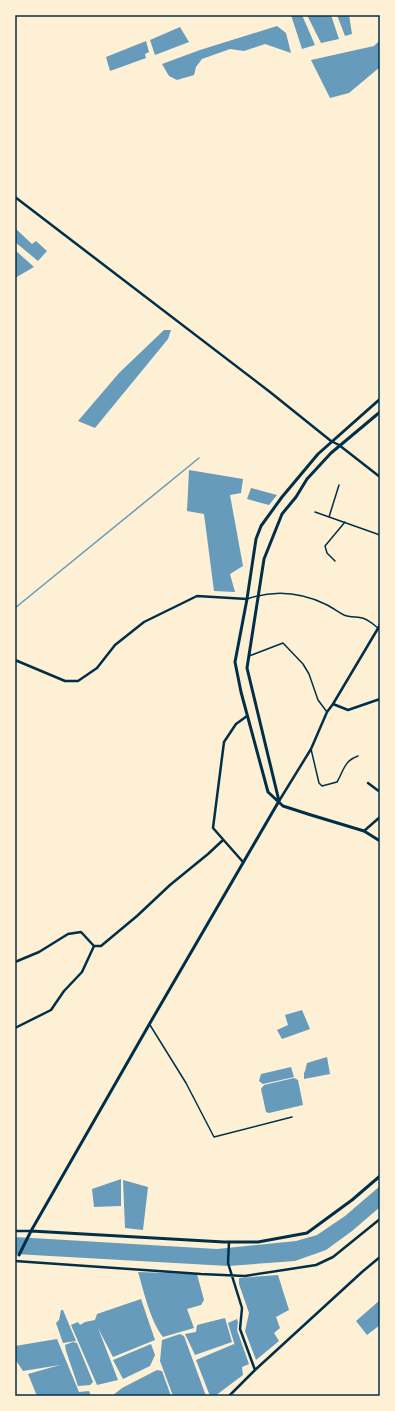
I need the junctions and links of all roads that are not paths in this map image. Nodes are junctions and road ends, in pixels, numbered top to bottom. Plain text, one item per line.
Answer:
1 (15, 197) edge
2 (380, 399) edge
3 (380, 412) edge
4 (331, 441) junction
5 (339, 445) junction
6 (380, 477) edge
7 (339, 485) dead end
8 (315, 512) dead end
9 (330, 517) junction
10 (345, 522) junction
11 (380, 535) edge
12 (335, 561) dead end
13 (258, 595) junction
14 (247, 599) junction
15 (379, 627) edge
16 (247, 657) junction
17 (15, 660) edge
18 (380, 699) edge
19 (333, 704) junction
20 (327, 712) junction
21 (247, 716) junction
22 (311, 749) junction
23 (358, 756) dead end
24 (368, 783) dead end
25 (380, 792) edge
26 (279, 801) junction
27 (380, 817) edge
28 (364, 831) junction
29 (223, 840) junction
30 (380, 841) edge
31 (243, 862) junction
32 (94, 946) junction
33 (15, 962) edge
34 (150, 1023) junction
35 (15, 1028) edge
36 (292, 1117) dead end
37 (380, 1176) edge
38 (380, 1220) edge
39 (15, 1231) edge
40 (31, 1231) junction
41 (229, 1242) junction
42 (18, 1255) joint
43 (380, 1257) edge
44 (15, 1261) edge
45 (231, 1275) junction
46 (255, 1370) junction
47 (229, 1396) edge

1 - 4 street
2 - 4 street
3 - 5 street
4 - 5 street
4 - 14 street
5 - 6 street
5 - 13 street
7 - 9 lane
8 - 9 lane
9 - 10 lane
10 - 11 lane
10 - 12 lane
13 - 14 lane
13 - 15 lane
13 - 16 street
14 - 17 street
14 - 21 street
15 - 19 street
16 - 20 lane
16 - 26 street
18 - 19 street
19 - 20 street
20 - 22 street
21 - 26 street
21 - 29 street
22 - 23 lane
22 - 26 street
24 - 25 street
26 - 28 street
26 - 31 street
27 - 28 street
28 - 30 street
29 - 31 street
29 - 32 street
31 - 34 street
32 - 33 street
32 - 35 street
34 - 36 lane
34 - 40 street
37 - 41 street
38 - 45 street
39 - 40 street
40 - 41 street
40 - 42 street
41 - 45 street
42 - 44 street
43 - 46 street
44 - 45 street
45 - 46 street
46 - 47 street

